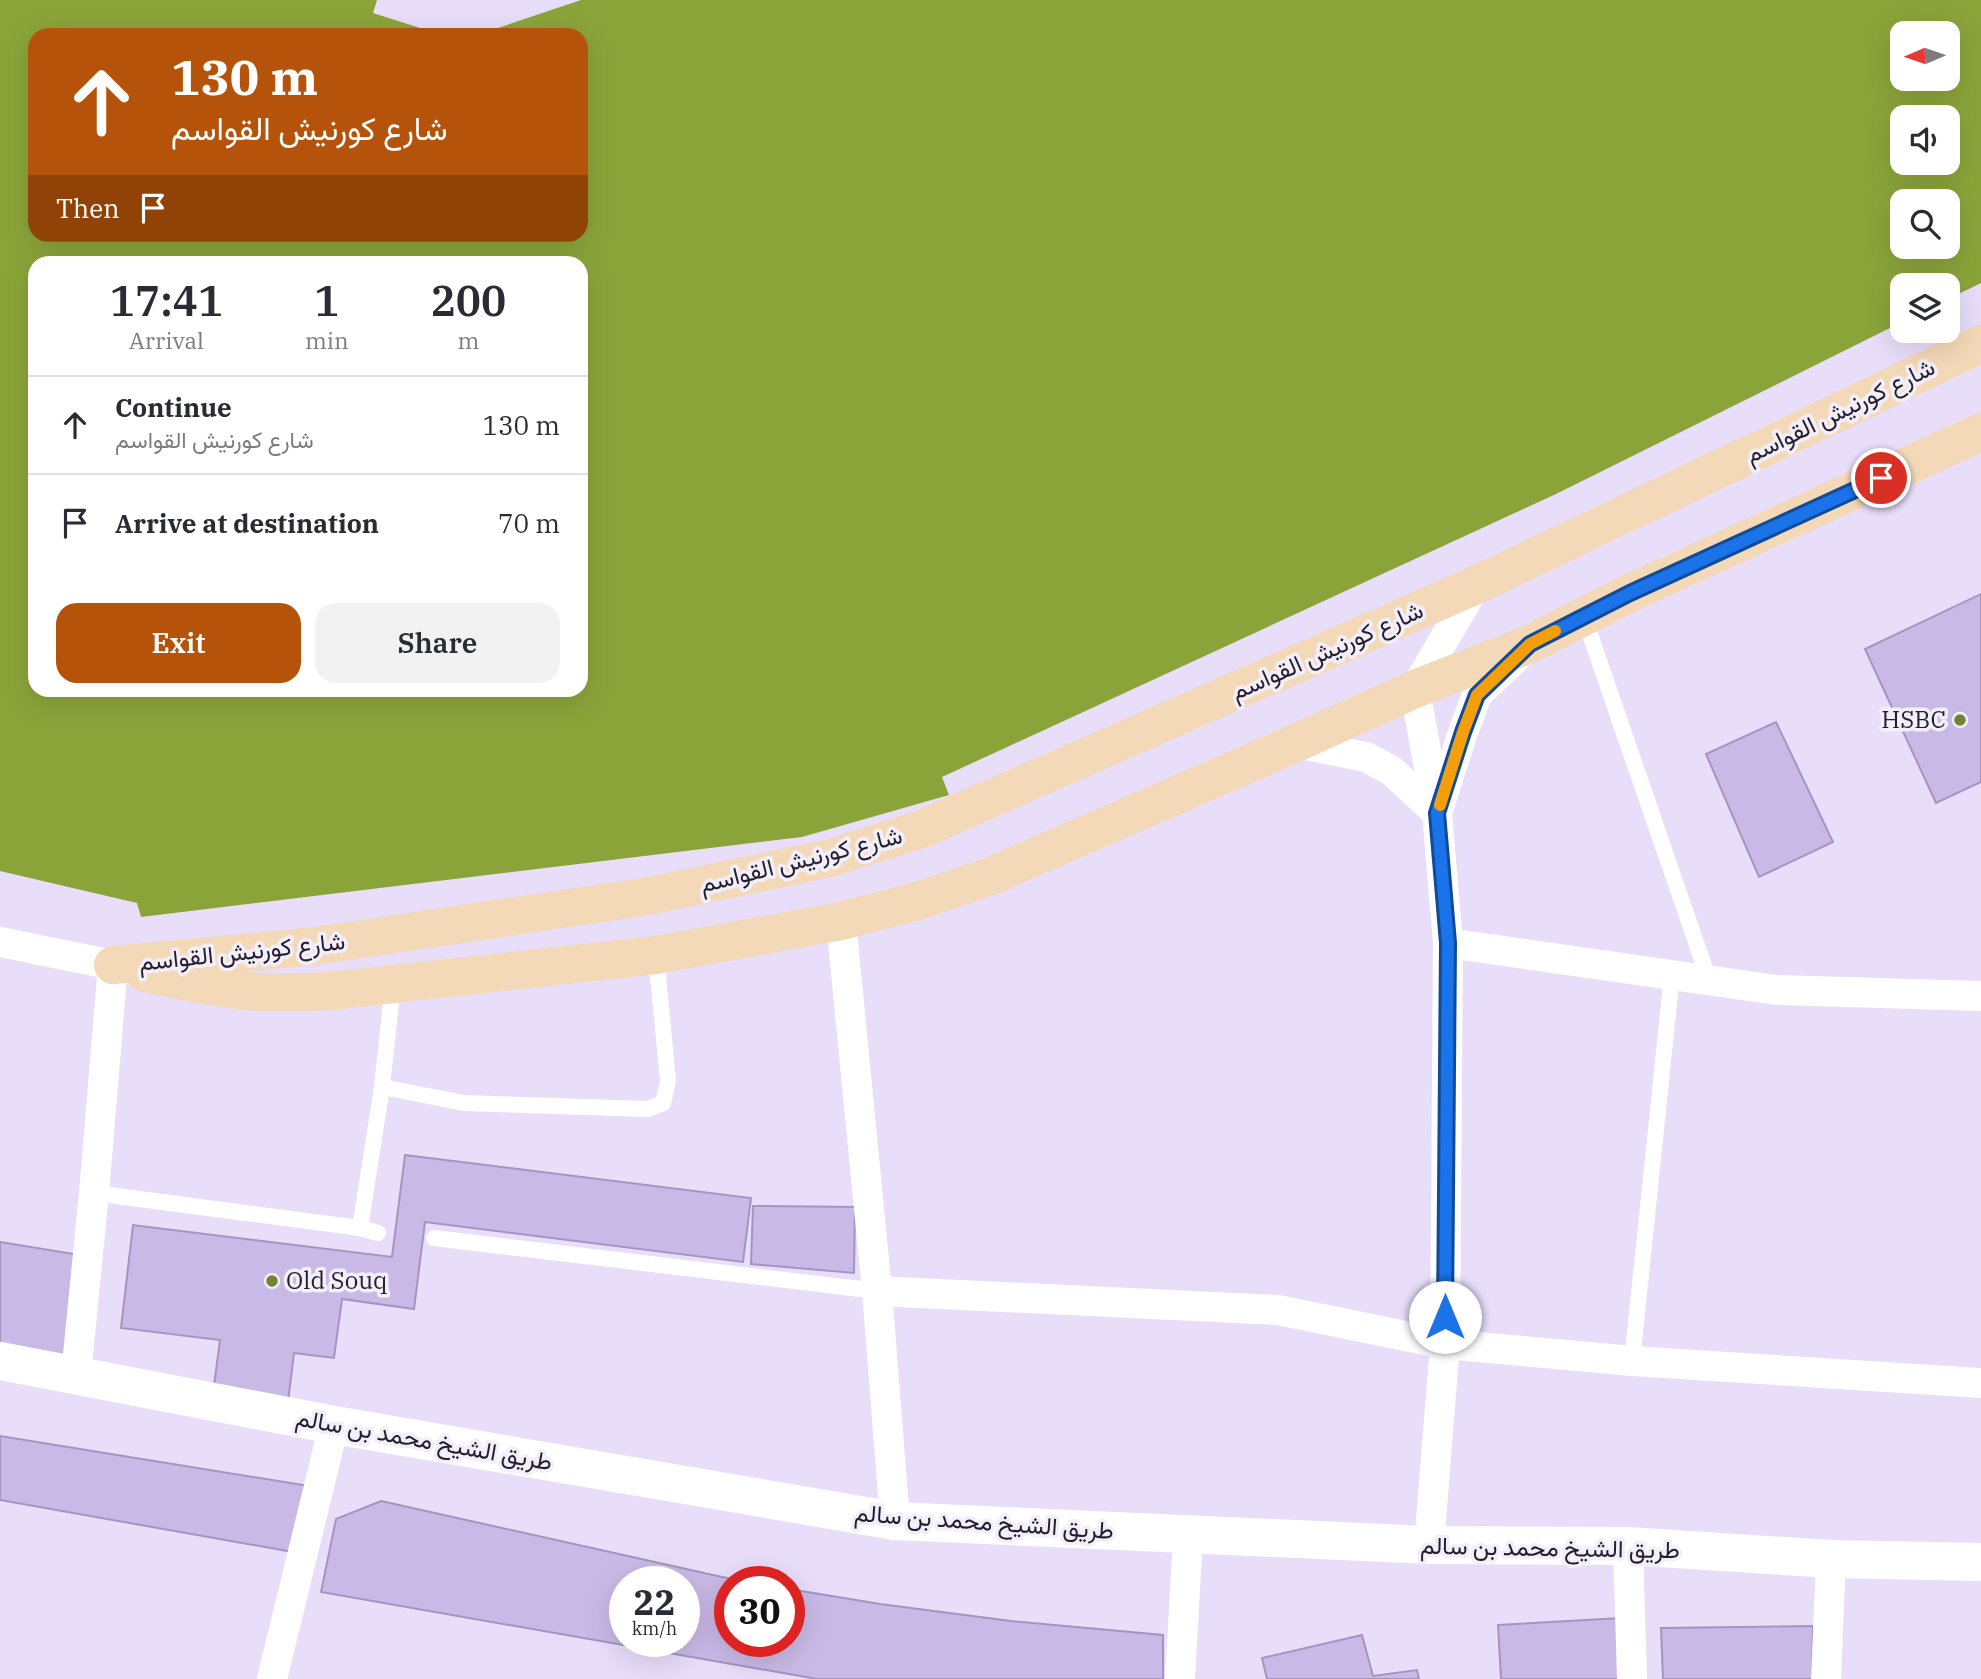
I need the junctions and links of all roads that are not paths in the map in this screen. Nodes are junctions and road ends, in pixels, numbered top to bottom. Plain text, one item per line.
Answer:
1 (1981, 344) edge
2 (1981, 432) edge
3 (1476, 586) junction
4 (1584, 617) junction
5 (1530, 644) junction
6 (1415, 689) junction
7 (1296, 743) junction
8 (1437, 813) junction
9 (841, 921) junction
10 (0, 942) edge
11 (1448, 943) junction
12 (656, 955) junction
13 (113, 965) junction
14 (1672, 975) junction
15 (1709, 980) junction
16 (393, 984) junction
17 (1981, 996) edge
18 (382, 1087) junction
19 (94, 1193) junction
20 (360, 1228) junction
21 (377, 1233) dead end
22 (434, 1238) dead end
23 (877, 1291) junction
24 (1445, 1344) junction
25 (0, 1361) edge
26 (1632, 1361) junction
27 (76, 1375) junction
28 (1981, 1382) edge
29 (334, 1425) junction
30 (895, 1521) junction
31 (1188, 1536) junction
32 (1429, 1545) junction
33 (1628, 1546) junction
34 (1830, 1559) junction
35 (1981, 1562) edge
36 (272, 1679) edge
37 (1180, 1679) edge
38 (1632, 1679) edge
39 (1826, 1679) edge

1 - 3 main road, شارع كورنيش القواسم
2 - 4 main road, شارع كورنيش القواسم
3 - 6 street
3 - 13 main road, شارع كورنيش القواسم
4 - 5 main road, شارع كورنيش القواسم
4 - 15 lane
5 - 6 main road, شارع كورنيش القواسم
5 - 8 street
6 - 7 main road, شارع كورنيش القواسم
6 - 8 street
7 - 8 street
7 - 9 main road, شارع كورنيش القواسم
8 - 11 street
9 - 12 main road, شارع كورنيش القواسم
9 - 23 street
10 - 13 street
11 - 14 street
11 - 24 street
12 - 16 main road, شارع كورنيش القواسم
12 - 18 lane
13 - 16 main road, شارع كورنيش القواسم
13 - 19 street
14 - 15 street
14 - 26 lane
15 - 17 street
16 - 18 lane
18 - 20 lane
19 - 20 lane
19 - 27 street
20 - 21 lane
22 - 23 lane
23 - 24 street
23 - 30 street
24 - 26 street
24 - 32 street
25 - 27 street, طريق الشيخ محمد بن سالم
26 - 28 street
27 - 29 street, طريق الشيخ محمد بن سالم
29 - 30 street, طريق الشيخ محمد بن سالم
29 - 36 street
30 - 31 street, طريق الشيخ محمد بن سالم
31 - 32 street, طريق الشيخ محمد بن سالم
31 - 37 street
32 - 33 street, طريق الشيخ محمد بن سالم
33 - 34 street, طريق الشيخ محمد بن سالم
33 - 38 street
34 - 35 street, طريق الشيخ محمد بن سالم
34 - 39 street

